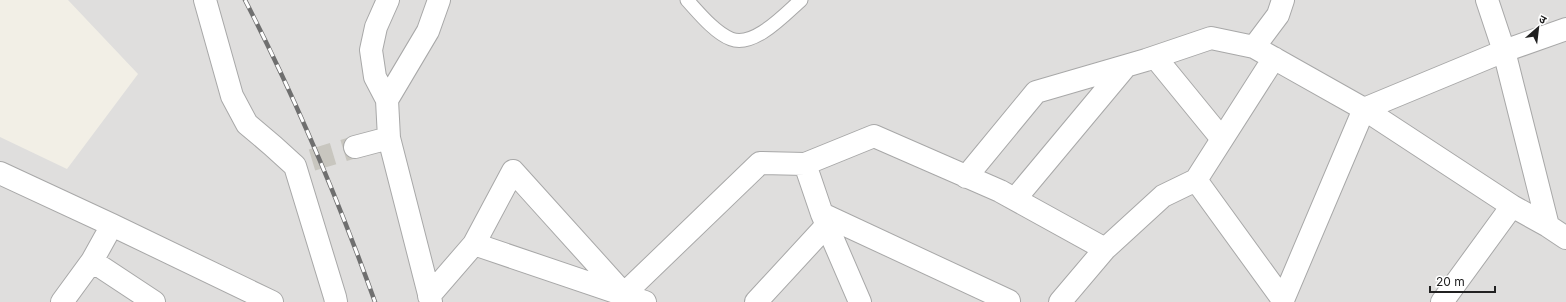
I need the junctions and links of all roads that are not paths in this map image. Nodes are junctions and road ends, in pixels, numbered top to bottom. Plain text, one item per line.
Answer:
1 (205, 0) edge
2 (388, 0) edge
3 (439, 0) edge
4 (687, 0) edge
5 (801, 0) edge
6 (1282, 0) edge
7 (1487, 0) edge
8 (1566, 29) edge
9 (1254, 47) junction
10 (1504, 51) junction
11 (1155, 57) junction
12 (1274, 58) junction
13 (1126, 66) junction
14 (387, 100) junction
15 (1364, 109) junction
16 (389, 138) junction
17 (1222, 139) junction
18 (355, 147) tunnel mouth
19 (805, 164) junction
20 (0, 173) edge
21 (966, 177) junction
22 (1196, 180) junction
23 (1015, 199) junction
24 (1512, 206) junction
25 (824, 220) junction
26 (112, 225) junction
27 (1548, 226) junction
28 (1566, 238) edge
29 (474, 244) junction
30 (1105, 249) junction
31 (92, 261) junction
32 (624, 294) junction
33 (1284, 298) edge
34 (430, 299) edge
35 (62, 302) edge
36 (154, 302) edge
37 (272, 302) edge
38 (336, 302) edge
39 (645, 302) edge
40 (756, 302) edge
41 (860, 302) edge
42 (1009, 302) edge
43 (1060, 302) edge
44 (1442, 302) edge

1 - 38 street
2 - 14 street
3 - 14 street
4 - 5 lane
6 - 9 street
7 - 10 street
8 - 10 street
9 - 11 street
9 - 12 street
10 - 15 street
10 - 27 street
11 - 13 street
11 - 17 street
12 - 15 street
12 - 17 street
13 - 21 street
13 - 23 street
14 - 16 street
15 - 24 street
15 - 33 street
16 - 18 street
16 - 34 street
17 - 22 street
19 - 21 street
19 - 25 street
19 - 32 street
20 - 26 street
21 - 23 street
22 - 30 street
22 - 33 street
23 - 30 street
24 - 27 street
24 - 44 street
25 - 40 street
25 - 41 street
25 - 42 street
26 - 31 street
26 - 37 street
27 - 28 street
29 - 32 street
29 - 32 street
29 - 34 street
30 - 43 street
31 - 35 street
31 - 36 street
32 - 39 street

